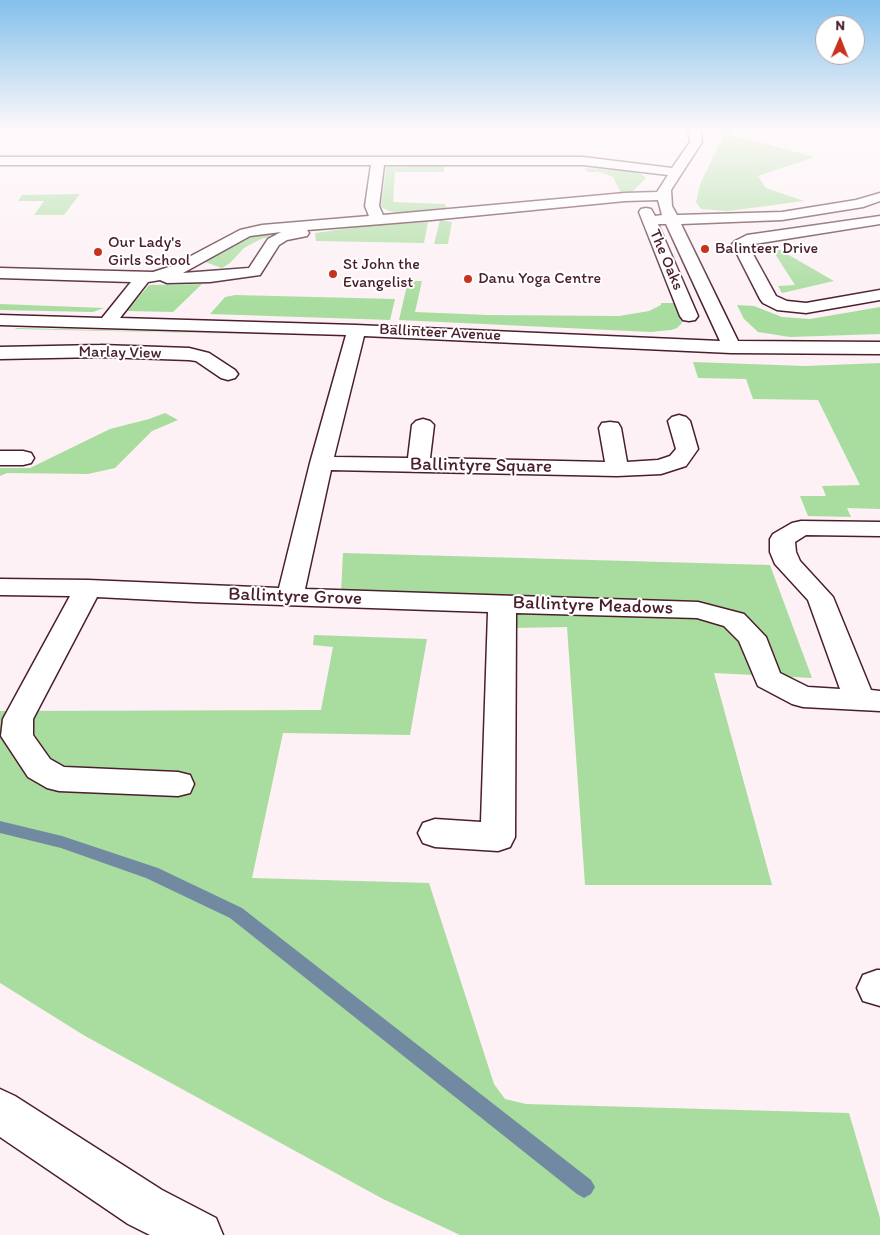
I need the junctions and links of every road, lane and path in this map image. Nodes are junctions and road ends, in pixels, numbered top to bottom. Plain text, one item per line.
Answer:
1 (375, 186) edge
2 (667, 186) edge
3 (664, 196) junction
4 (880, 197) edge
5 (378, 220) junction
6 (672, 220) junction
7 (880, 220) edge
8 (311, 232) dead end
9 (254, 272) junction
10 (0, 273) edge
11 (149, 277) junction
12 (250, 289) dead end
13 (880, 295) edge
14 (710, 300) junction
15 (0, 320) edge
16 (107, 323) junction
17 (356, 330) junction
18 (731, 347) junction
19 (880, 348) edge
20 (3, 355) edge
21 (228, 374) dead end
22 (679, 421) dead end
23 (423, 425) dead end
24 (610, 428) dead end
25 (0, 458) edge
26 (23, 458) dead end
27 (321, 463) junction
28 (418, 465) junction
29 (617, 469) junction
30 (877, 535) edge
31 (0, 588) edge
32 (88, 588) junction
33 (290, 597) junction
34 (502, 603) junction
35 (870, 700) edge
36 (178, 784) dead end
37 (435, 834) dead end
38 (0, 1111) edge
39 (199, 1235) edge

1 - 5 street
2 - 3 street
3 - 5 street
3 - 6 street
4 - 6 street, The Oaks
5 - 11 street
6 - 14 street
6 - 14 street, The Oaks
7 - 13 street
8 - 9 street
9 - 11 street
9 - 12 street
10 - 11 street
11 - 16 street
14 - 18 street
15 - 16 street, Ballinteer Avenue
16 - 17 street, Ballinteer Avenue
17 - 18 street, Ballinteer Avenue
17 - 27 street
18 - 19 street, Ballinteer Avenue
20 - 21 street, Marlay View
22 - 29 street, Ballintyre Square
23 - 28 street
24 - 29 street
25 - 26 street
27 - 28 street, Ballintyre Square
27 - 33 street
28 - 29 street, Ballintyre Square
30 - 35 street
31 - 32 street, Ballintyre Grove
32 - 33 street, Ballintyre Grove
32 - 36 street
33 - 34 street, Ballintyre Grove
34 - 35 street, Ballintyre Meadows
34 - 37 street, Ballintyre Meadows
38 - 39 street

